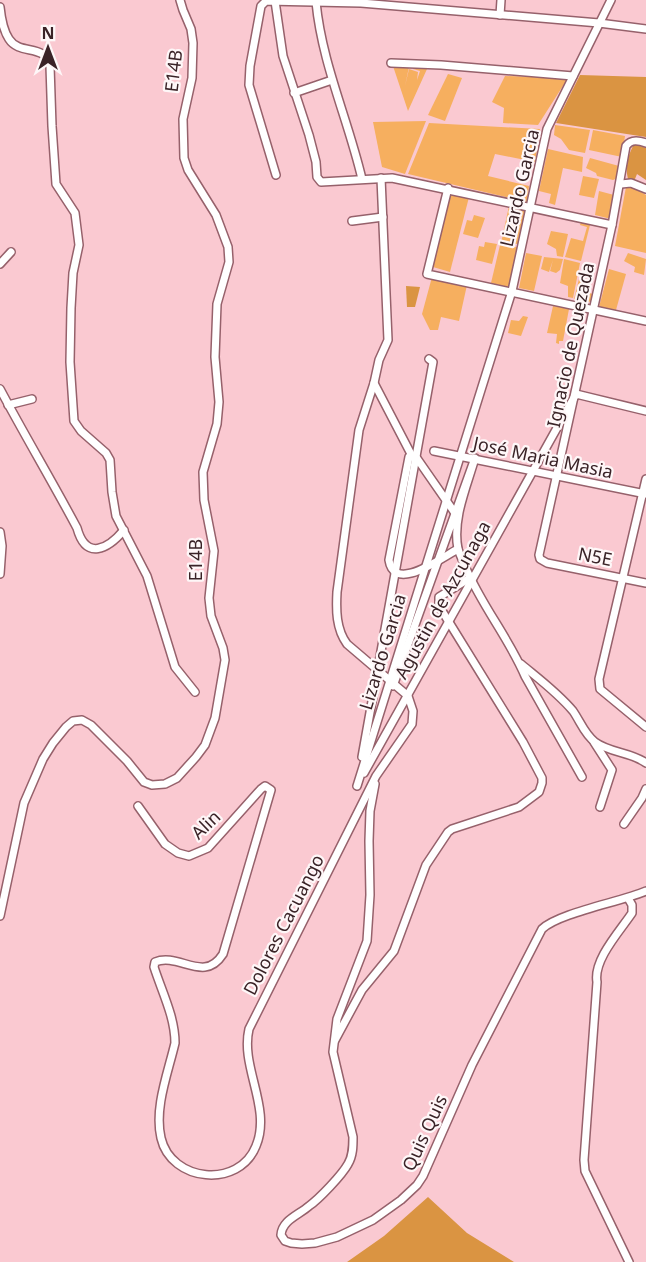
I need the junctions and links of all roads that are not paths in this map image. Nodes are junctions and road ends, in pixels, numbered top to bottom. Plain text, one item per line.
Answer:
1 (180, 0) edge
2 (501, 0) edge
3 (611, 0) edge
4 (275, 1) edge
5 (316, 2) junction
6 (0, 7) edge
7 (500, 15) junction
8 (599, 22) junction
9 (646, 29) edge
10 (391, 63) dead end
11 (573, 76) junction
12 (332, 80) junction
13 (294, 93) junction
14 (646, 143) edge
15 (276, 175) dead end
16 (381, 178) junction
17 (362, 179) junction
18 (621, 184) junction
19 (448, 188) junction
20 (646, 189) edge
21 (531, 207) junction
22 (383, 217) junction
23 (352, 221) dead end
24 (612, 225) junction
25 (11, 252) dead end
26 (0, 264) edge
27 (512, 291) junction
28 (594, 309) junction
29 (646, 321) edge
30 (429, 359) dead end
31 (374, 383) junction
32 (0, 389) edge
33 (576, 394) junction
34 (32, 399) dead end
35 (8, 405) junction
36 (646, 411) edge
37 (434, 451) dead end
38 (414, 456) junction
39 (460, 456) junction
40 (475, 458) junction
41 (533, 471) junction
42 (558, 476) junction
43 (646, 479) edge
44 (644, 494) edge
45 (446, 500) junction
46 (457, 515) junction
47 (124, 530) junction
48 (0, 532) edge
49 (458, 549) junction
50 (540, 559) joint
51 (438, 560) junction
52 (425, 566) junction
53 (395, 573) junction
54 (0, 574) edge
55 (623, 578) junction
56 (471, 579) junction
57 (646, 583) edge
58 (449, 621) junction
59 (519, 662) junction
60 (377, 670) junction
61 (392, 682) junction
62 (195, 692) dead end
63 (407, 695) junction
64 (646, 727) edge
65 (592, 740) junction
66 (646, 763) edge
67 (376, 776) junction
68 (582, 777) dead end
69 (357, 786) junction
70 (268, 787) joint
71 (646, 789) edge
72 (138, 806) dead end
73 (600, 807) dead end
74 (624, 824) dead end
75 (646, 891) edge
76 (628, 898) junction
77 (0, 916) edge
78 (334, 1042) junction
79 (629, 1262) edge

1 - 77 street, E14B
2 - 7 street
3 - 8 street, Lizardo Garcia
4 - 5 street
4 - 13 street
4 - 15 street
5 - 7 street
5 - 12 street
6 - 47 street
7 - 8 street
8 - 9 street
8 - 11 street, Lizardo Garcia
10 - 11 street
11 - 21 street, Lizardo Garcia
12 - 13 street
12 - 17 street
13 - 17 street
14 - 18 street, Ignacio de Quezada
16 - 17 street
16 - 19 street
16 - 22 street
18 - 20 street
18 - 24 street, Ignacio de Quezada
19 - 21 street
19 - 27 street
21 - 24 street
21 - 27 street, Lizardo Garcia
22 - 23 street
22 - 31 street
24 - 28 street, Ignacio de Quezada
25 - 26 street
27 - 28 street
27 - 39 street, Lizardo Garcia
28 - 29 street
28 - 33 street, Ignacio de Quezada
30 - 38 street
31 - 38 street
31 - 60 street
32 - 35 street
33 - 36 street
33 - 41 street, Agustin de Azcunaga
33 - 42 street, Ignacio de Quezada
34 - 35 street
35 - 47 street
37 - 39 street, José Maria Masia
38 - 45 street
38 - 53 street, Agustin de Azcunaga
39 - 40 street, José Maria Masia
39 - 45 street, Lizardo Garcia
40 - 41 street, José Maria Masia
40 - 46 street, Lizardo Garcia
41 - 42 street, José Maria Masia
41 - 56 street, Agustin de Azcunaga
42 - 44 street, José Maria Masia
42 - 50 street, Ignacio de Quezada
43 - 44 street
44 - 55 street
45 - 46 street
45 - 52 street, Lizardo Garcia
46 - 49 street, Lizardo Garcia
46 - 51 street, Lizardo Garcia
47 - 62 street
48 - 54 street
49 - 51 street
49 - 56 street, Lizardo Garcia
50 - 55 street, N5E
51 - 52 street
51 - 61 street, Lizardo Garcia
52 - 53 street
52 - 61 street, Lizardo Garcia
53 - 60 street, Agustin de Azcunaga
55 - 57 street, N5E
55 - 64 street
56 - 58 street, Agustin de Azcunaga
56 - 58 street
56 - 59 street, Lizardo Garcia
58 - 63 street, Agustin de Azcunaga
58 - 78 street
59 - 65 street
59 - 68 street, Lizardo Garcia
60 - 61 street
60 - 69 street, Agustin de Azcunaga
61 - 63 street
61 - 69 street, Lizardo Garcia
63 - 67 street, Dolores Cacuango
63 - 69 street, Agustin de Azcunaga
65 - 66 street
65 - 73 street
67 - 70 street, Dolores Cacuango
67 - 78 street, Quis Quis
70 - 72 street, Alin
71 - 74 street
75 - 76 street, Quis Quis
76 - 78 street, Quis Quis
76 - 79 street

